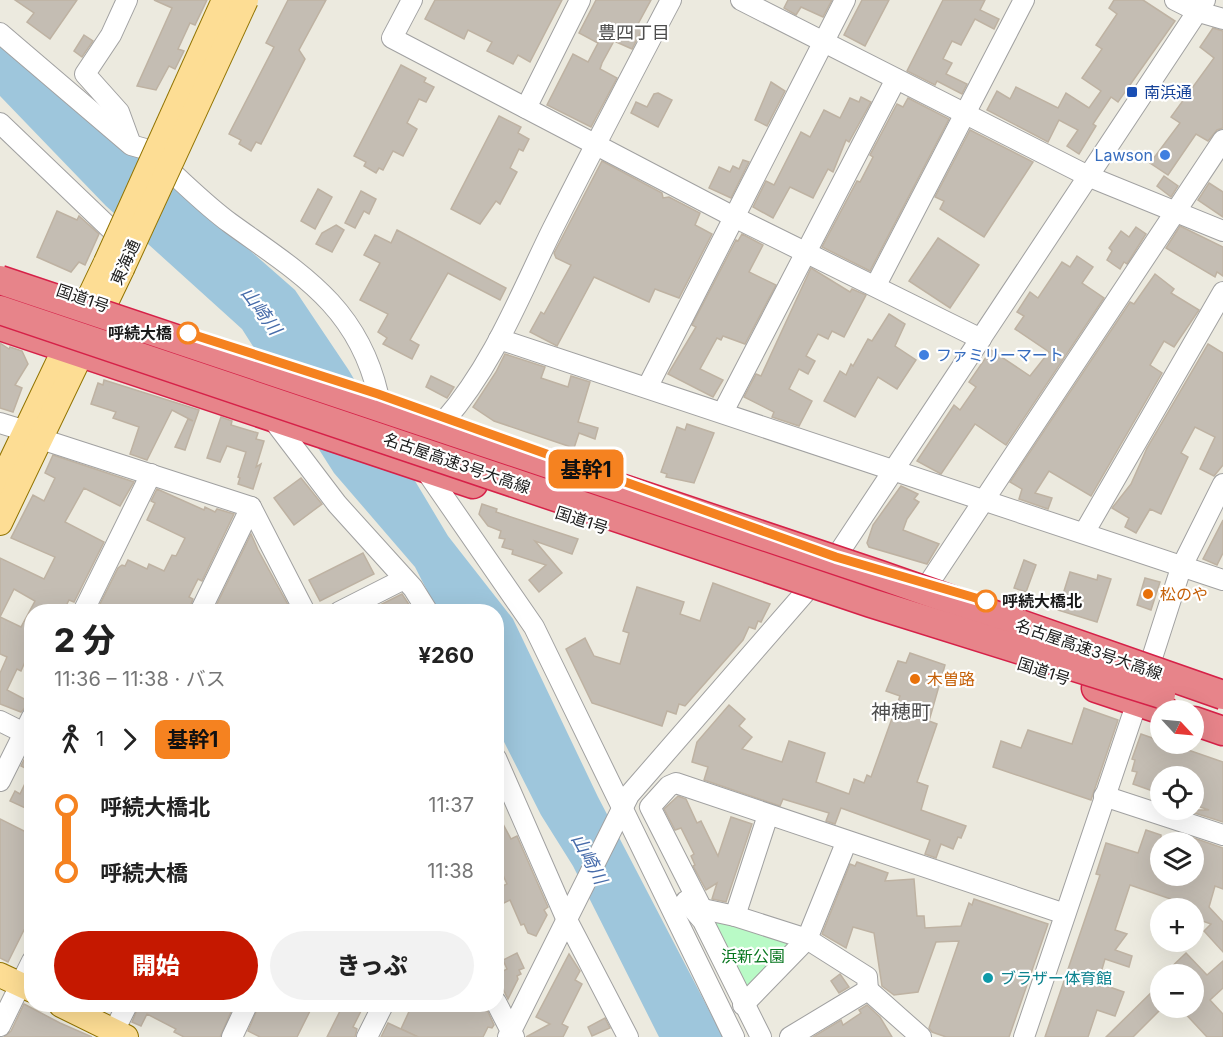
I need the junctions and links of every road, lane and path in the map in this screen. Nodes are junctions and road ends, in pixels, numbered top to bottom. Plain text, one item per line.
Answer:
1 (127, 0) edge
2 (214, 0) edge
3 (224, 0) edge
4 (246, 0) edge
5 (256, 0) edge
6 (412, 0) edge
7 (580, 0) edge
8 (671, 0) edge
9 (741, 0) edge
10 (845, 0) edge
11 (1024, 0) edge
12 (1175, 0) edge
13 (1202, 6) edge
14 (1223, 19) edge
15 (0, 33) edge
16 (824, 42) junction
17 (896, 79) junction
18 (526, 108) junction
19 (966, 113) junction
20 (0, 123) edge
21 (1223, 140) edge
22 (595, 144) junction
23 (131, 145) junction
24 (162, 160) junction
25 (1090, 177) junction
26 (1176, 212) junction
27 (734, 217) junction
28 (1223, 231) edge
29 (118, 236) junction
30 (807, 251) junction
31 (114, 265) junction
32 (0, 270) edge
33 (0, 280) edge
34 (876, 285) junction
35 (1223, 292) edge
36 (97, 303) junction
37 (0, 308) edge
38 (0, 326) edge
39 (499, 339) junction
40 (981, 339) junction
41 (68, 349) junction
42 (291, 376) junction
43 (648, 386) junction
44 (372, 392) junction
45 (723, 412) junction
46 (271, 417) junction
47 (445, 420) junction
48 (0, 423) edge
49 (34, 435) junction
50 (418, 466) junction
51 (894, 470) junction
52 (151, 474) junction
53 (0, 484) edge
54 (1223, 484) edge
55 (983, 500) junction
56 (251, 507) junction
57 (0, 523) edge
58 (1084, 533) junction
59 (836, 557) junction
60 (1181, 568) junction
61 (404, 579) junction
62 (1223, 580) edge
63 (929, 583) junction
64 (805, 594) junction
65 (87, 604) edge
66 (204, 604) edge
67 (301, 604) edge
68 (355, 604) edge
69 (422, 604) edge
70 (1024, 613) junction
71 (1152, 658) junction
72 (1223, 682) edge
73 (1223, 695) edge
74 (1137, 702) junction
75 (1150, 706) edge
76 (1223, 714) edge
77 (0, 721) edge
78 (1204, 724) edge
79 (24, 728) edge
80 (1223, 731) edge
81 (24, 738) edge
82 (504, 775) edge
83 (0, 781) edge
84 (1104, 796) junction
85 (624, 804) junction
86 (768, 815) junction
87 (1223, 835) edge
88 (846, 843) junction
89 (695, 906) junction
90 (1065, 914) junction
91 (568, 915) junction
92 (735, 916) junction
93 (807, 939) junction
94 (17, 983) edge
95 (868, 990) junction
96 (743, 1005) junction
97 (74, 1012) edge
98 (125, 1012) edge
99 (244, 1012) edge
100 (380, 1012) edge
101 (501, 1012) edge
102 (0, 1026) edge
103 (117, 1035) edge
104 (511, 1035) edge
105 (232, 1037) edge
106 (367, 1037) edge
107 (628, 1037) edge
108 (735, 1037) edge
109 (761, 1037) edge
110 (790, 1037) edge
111 (921, 1037) edge
112 (1024, 1037) edge

1 - 23 street
2 - 5 street
3 - 24 main road, 東海通, bridge
4 - 24 main road, 東海通, bridge
6 - 18 street
7 - 18 street
8 - 22 street
9 - 16 street
10 - 16 street
11 - 19 street
12 - 13 street
13 - 14 street
13 - 25 street
15 - 23 street
16 - 17 street
16 - 27 street
17 - 19 street
17 - 30 street
18 - 22 street
19 - 25 street
19 - 34 street
20 - 29 street
21 - 26 street
22 - 27 street
22 - 39 street
23 - 24 street
24 - 29 main road, 東海通, bridge
24 - 31 main road, 東海通, bridge
24 - 44 street
25 - 26 street
25 - 40 street
26 - 28 street
26 - 55 street
27 - 30 street
27 - 43 street
29 - 31 main road, 東海通, bridge
30 - 34 street
30 - 45 street
31 - 36 main road, 東海通
32 - 36 highway, 国道1号
33 - 42 highway, 名古屋高速3号大高線, bridge
34 - 40 street
35 - 58 street
36 - 41 main road, 東海通
36 - 44 highway, 国道1号
37 - 41 highway
37 - 76 highway, 名古屋高速3号大高線, bridge
38 - 41 highway, 国道1号
39 - 43 street
39 - 47 street
40 - 51 street
41 - 46 highway, 国道1号
41 - 49 main road, 東海通
42 - 70 highway, bridge
42 - 73 highway, 名古屋高速3号大高線, bridge
43 - 45 street
44 - 47 highway, 国道1号
45 - 51 street
46 - 50 highway, 国道1号
46 - 61 street
47 - 59 highway, 国道1号
48 - 49 street
49 - 52 street
49 - 53 main road, 東海通
49 - 57 main road, 東海通
50 - 64 highway, 国道1号
50 - 85 street
51 - 55 street
51 - 59 street
52 - 56 street
52 - 65 street
54 - 60 street
55 - 58 street
55 - 63 street
56 - 66 street
56 - 67 street
58 - 60 street
59 - 63 highway, 国道1号
59 - 64 street
60 - 62 street
60 - 71 street
61 - 68 street
61 - 69 street
63 - 70 highway, 国道1号
64 - 74 highway, 国道1号
64 - 85 street
70 - 71 highway, 国道1号
71 - 72 highway, 国道1号
74 - 75 highway, 国道1号
74 - 84 street
77 - 79 street
78 - 80 highway
81 - 83 street
82 - 91 street
84 - 87 street
84 - 90 street
85 - 89 street
85 - 91 street
85 - 108 street
86 - 88 street
86 - 89 street
86 - 92 street
88 - 90 street
88 - 93 street
89 - 92 street
89 - 96 street
90 - 112 street
91 - 104 street
91 - 107 street
92 - 93 street
93 - 95 street
93 - 96 street
94 - 102 street
95 - 110 street
95 - 111 street
96 - 109 street
97 - 103 main road
98 - 103 street
99 - 105 street
100 - 106 street
101 - 104 street

